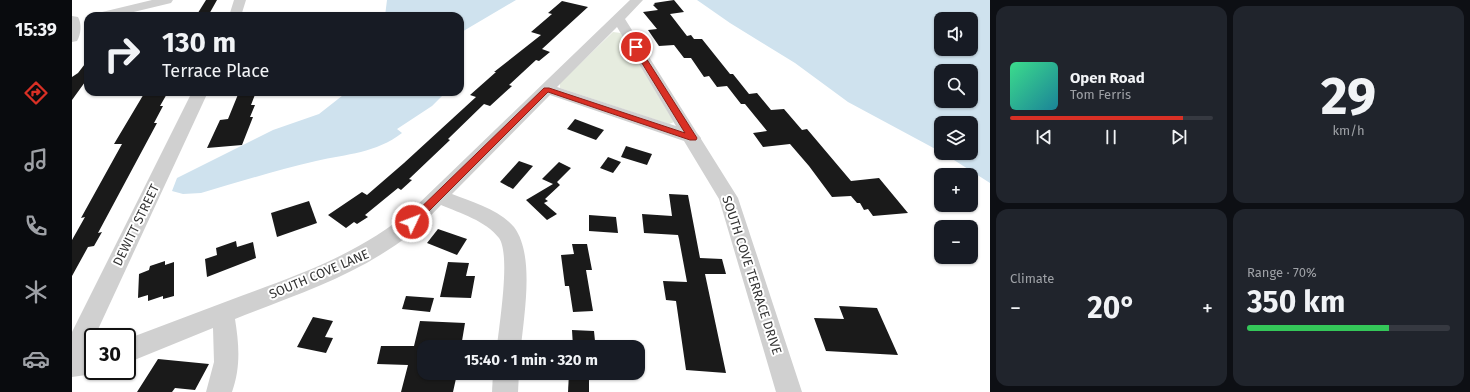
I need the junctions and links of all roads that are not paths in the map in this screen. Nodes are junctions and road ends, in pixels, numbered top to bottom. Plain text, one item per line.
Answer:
1 (167, 0) edge
2 (240, 0) edge
3 (637, 0) edge
4 (118, 12) edge
5 (236, 12) edge
6 (84, 19) edge
7 (618, 19) junction
8 (73, 20) edge
9 (72, 38) edge
10 (547, 89) junction
11 (198, 96) edge
12 (693, 138) junction
13 (438, 196) junction
14 (223, 313) junction
15 (510, 340) edge
16 (136, 347) edge
17 (72, 358) edge
18 (84, 363) edge
19 (72, 365) edge
20 (506, 380) edge
21 (219, 392) edge
22 (505, 392) edge
23 (789, 392) edge

1 - 4 street
2 - 5 street
3 - 7 street, SOUTH COVE LANE
6 - 8 street
7 - 10 street, SOUTH COVE LANE
7 - 12 street, SOUTH COVE TERRACE DRIVE
8 - 9 street
10 - 12 street
10 - 13 street, SOUTH COVE LANE
11 - 17 street, DEWITT STREET
12 - 23 street, SOUTH COVE TERRACE DRIVE
13 - 14 street, SOUTH COVE LANE
13 - 15 street
14 - 16 street, SOUTH COVE LANE
14 - 21 street
18 - 19 street
20 - 22 street

